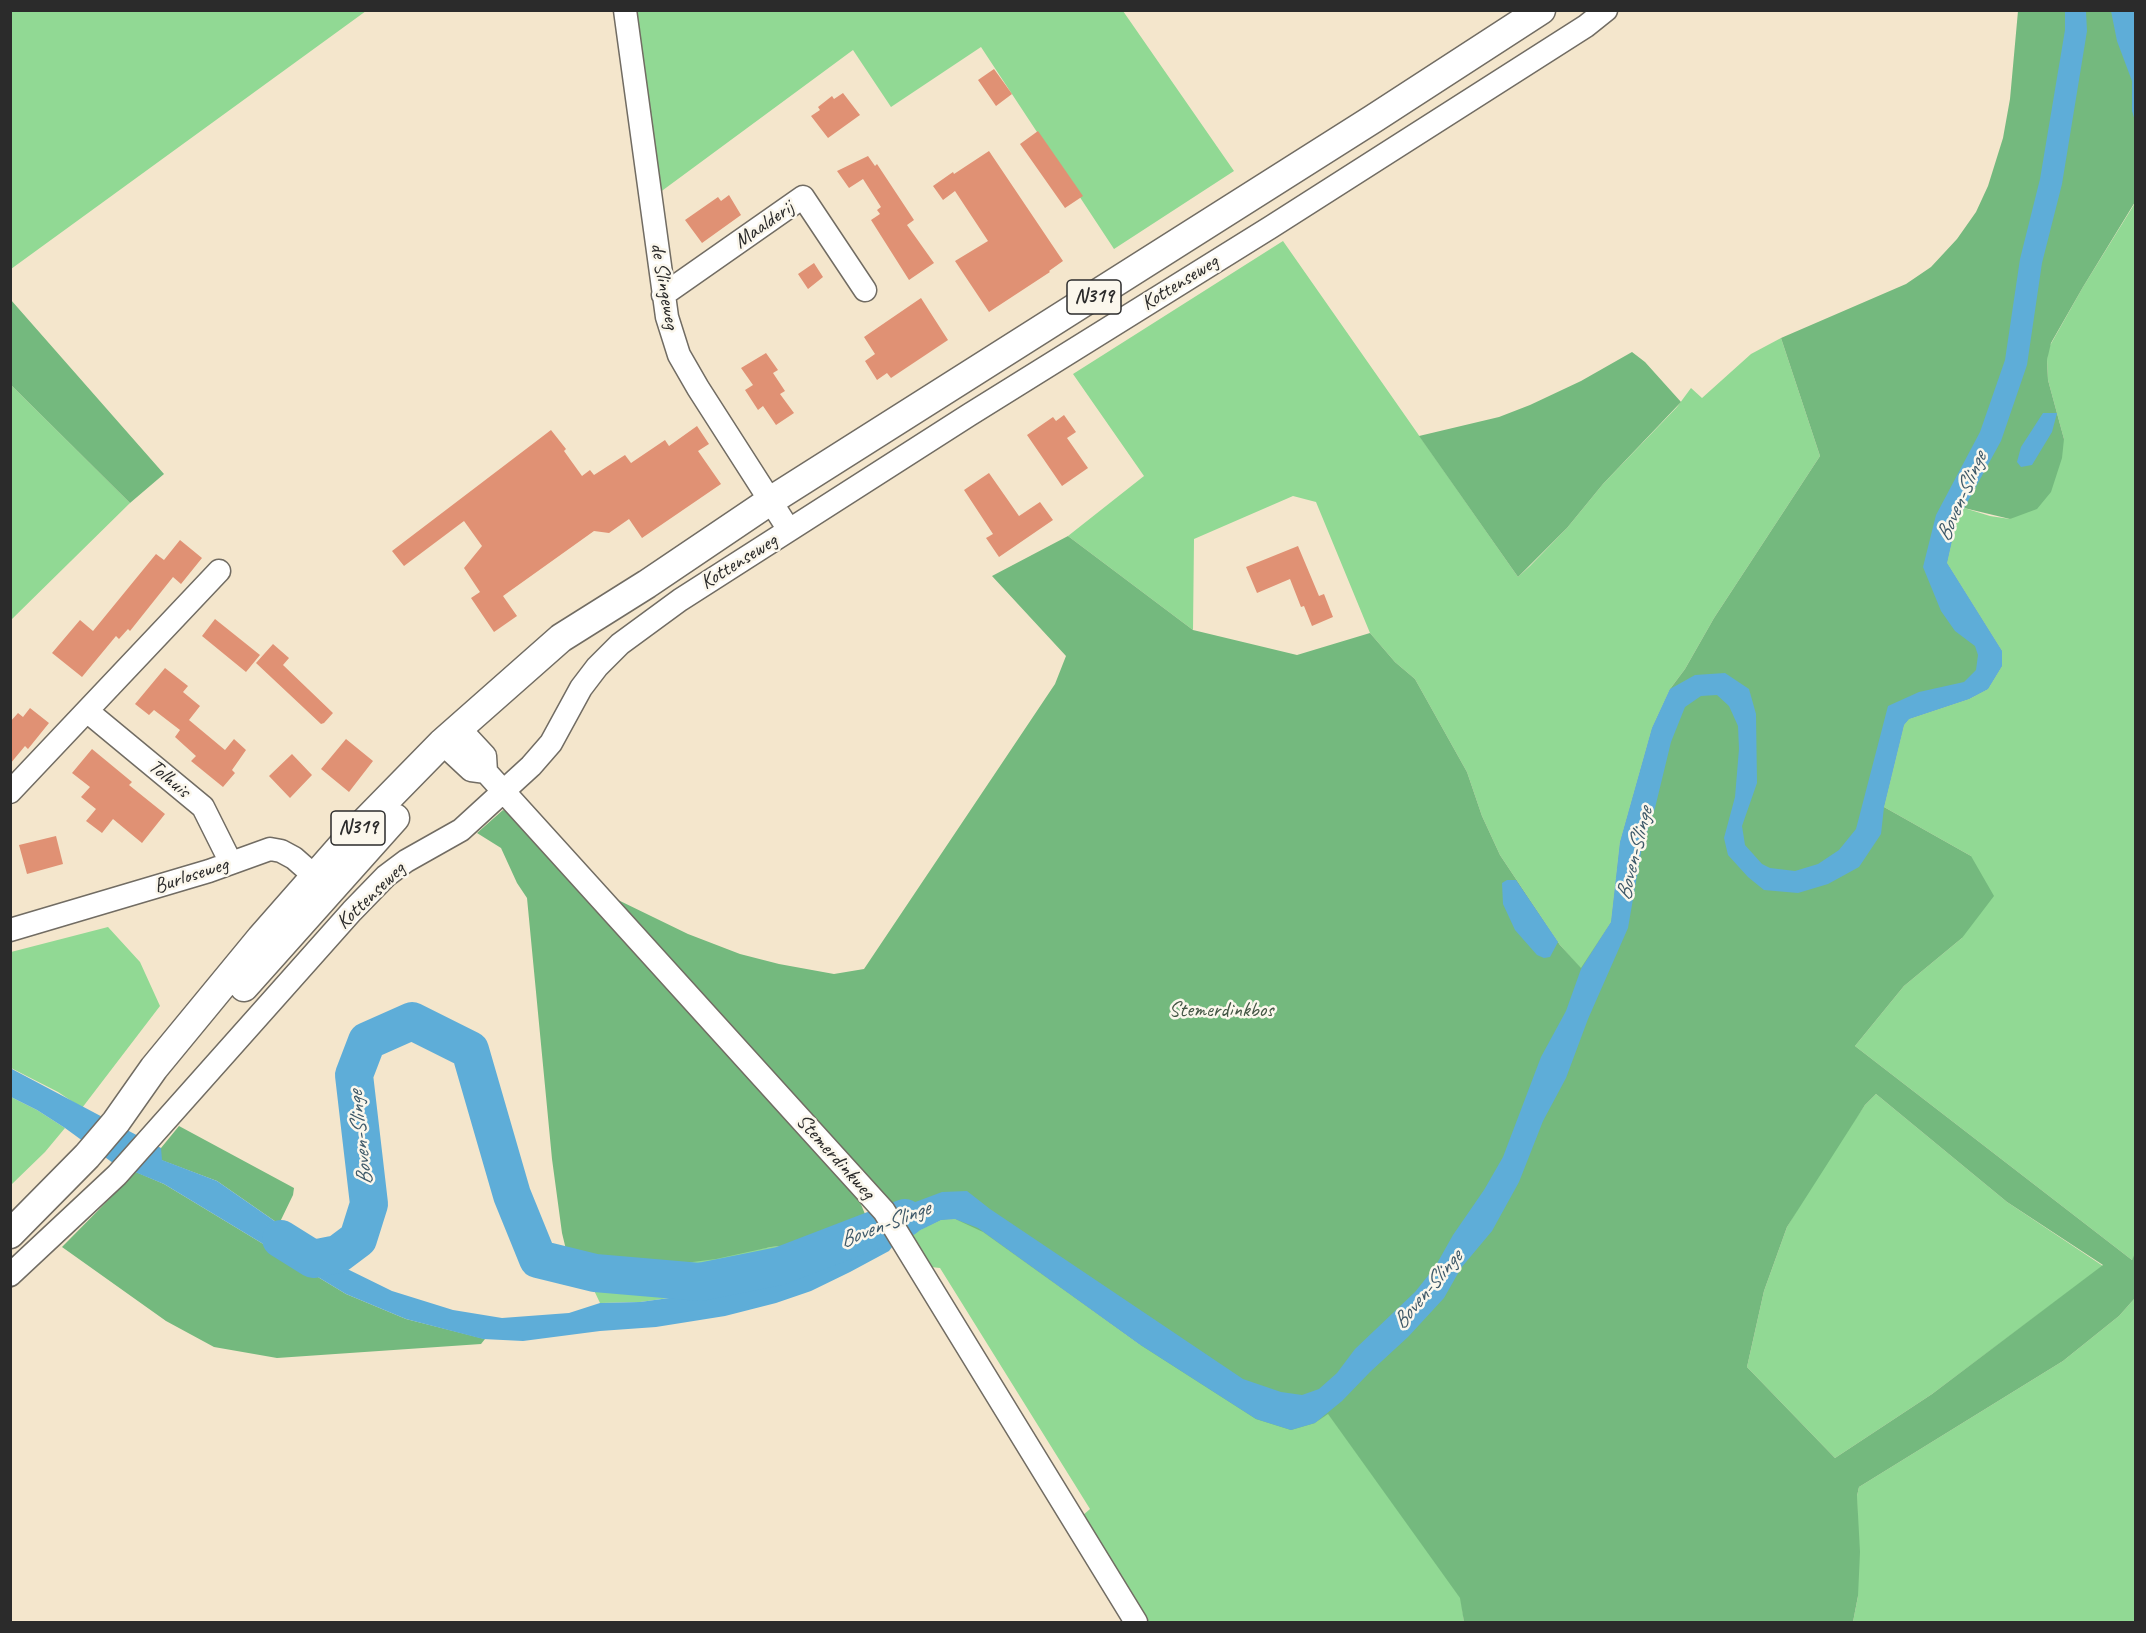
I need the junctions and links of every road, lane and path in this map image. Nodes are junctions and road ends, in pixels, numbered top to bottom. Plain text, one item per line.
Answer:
1 (626, 10) edge
2 (1541, 10) edge
3 (1606, 10) edge
4 (865, 290) dead end
5 (663, 295) junction
6 (1095, 296) junction
7 (1113, 325) junction
8 (770, 501) junction
9 (789, 530) junction
10 (219, 571) dead end
11 (87, 711) junction
12 (457, 742) junction
13 (504, 791) junction
14 (10, 792) edge
15 (231, 863) junction
16 (322, 883) junction
17 (352, 911) junction
18 (10, 930) edge
19 (10, 1234) edge
20 (10, 1275) edge
21 (1136, 1623) edge

1 - 5 street, de Slingeweg
2 - 6 main road, Kottenseweg / N319
3 - 7 street, Kottenseweg
4 - 5 street, Maalderij
5 - 8 street, de Slingeweg
6 - 7 street
6 - 8 main road, Kottenseweg / N319
7 - 9 street, Kottenseweg
8 - 9 street, de Slingeweg
8 - 12 main road, Kottenseweg / N319
9 - 13 street, Kottenseweg
10 - 11 street
11 - 14 street
11 - 15 street, Tolhuis
12 - 13 street, Stemerdinkweg
12 - 16 main road, Kottenseweg / N319
13 - 17 street, Kottenseweg
13 - 21 street, Stemerdinkweg
15 - 16 street, Burloseweg
15 - 18 street, Burloseweg
16 - 17 street, Burloseweg
16 - 19 main road, Kottenseweg / N319
17 - 20 street, Kottenseweg

